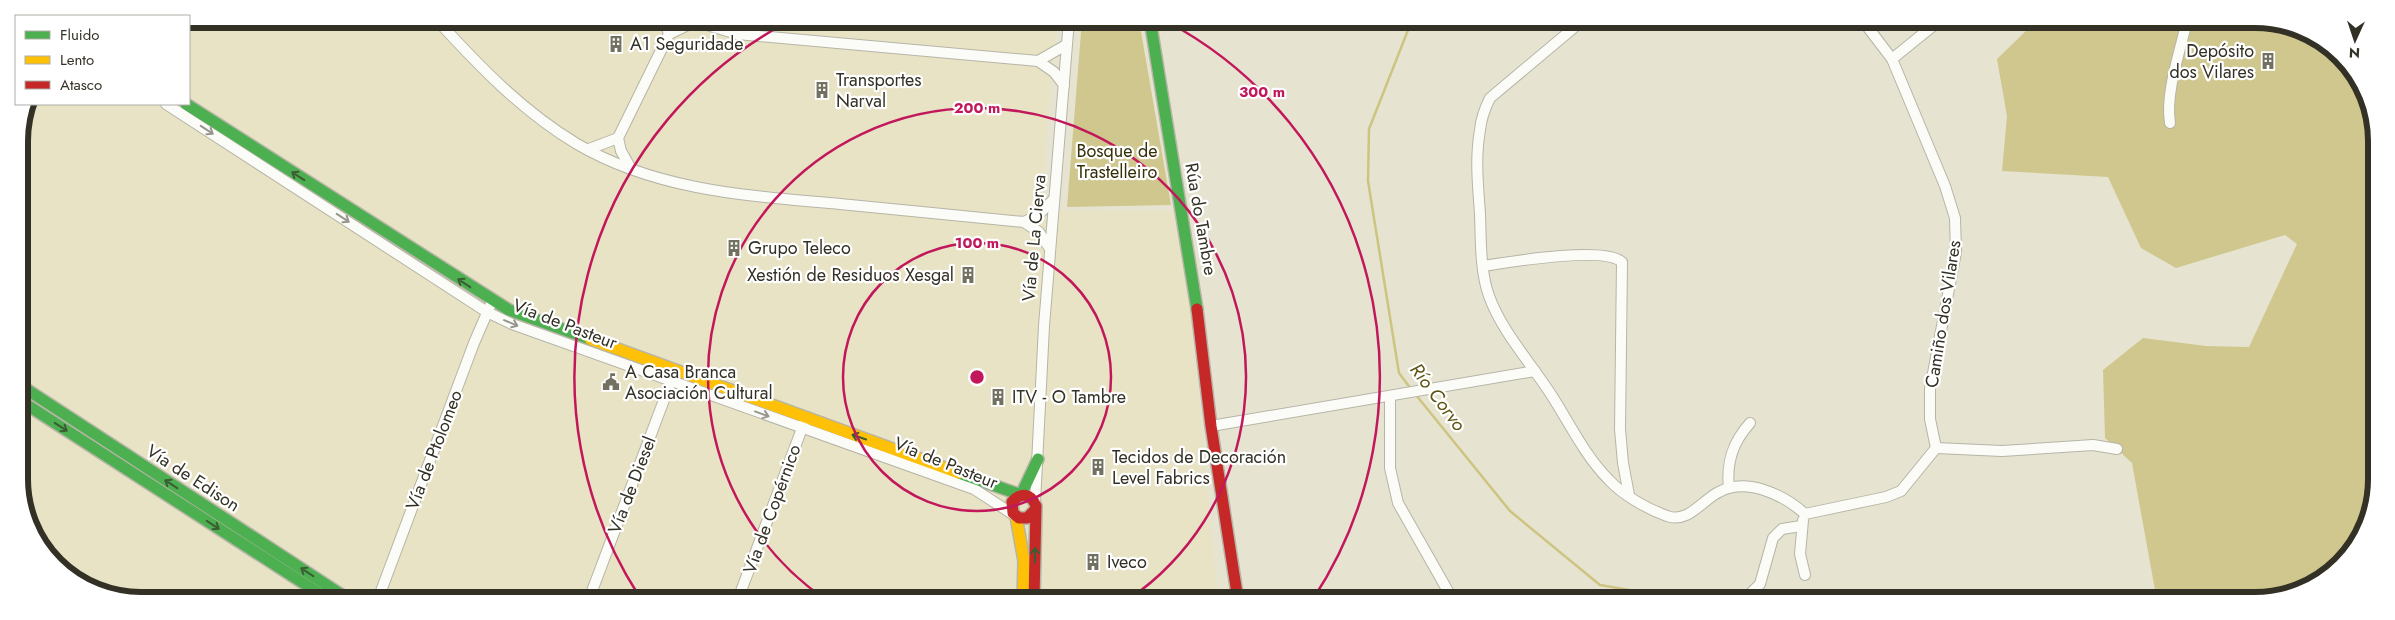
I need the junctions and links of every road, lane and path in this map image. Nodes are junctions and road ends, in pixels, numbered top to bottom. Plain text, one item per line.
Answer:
1 (445, 28) edge
2 (668, 28) edge
3 (716, 28) edge
4 (1068, 28) edge
5 (1151, 28) edge
6 (1573, 28) edge
7 (1868, 28) edge
8 (1931, 28) edge
9 (2185, 28) edge
10 (1066, 45) junction
11 (1892, 60) junction
12 (1042, 61) junction
13 (1065, 63) junction
14 (1064, 85) junction
15 (168, 105) edge
16 (187, 105) edge
17 (2170, 123) dead end
18 (616, 142) junction
19 (589, 149) junction
20 (609, 159) junction
21 (630, 168) junction
22 (1054, 199) junction
23 (1029, 222) junction
24 (1052, 224) junction
25 (1050, 249) junction
26 (1483, 266) junction
27 (490, 307) junction
28 (674, 370) junction
29 (1535, 371) junction
30 (671, 382) junction
31 (28, 390) edge
32 (1390, 397) junction
33 (28, 406) edge
34 (804, 423) junction
35 (1750, 424) dead end
36 (1211, 426) junction
37 (1936, 448) junction
38 (2117, 448) dead end
39 (1038, 459) junction
40 (1729, 488) junction
41 (1021, 495) junction
42 (1629, 495) junction
43 (1035, 506) junction
44 (1805, 514) junction
45 (1016, 516) junction
46 (1801, 526) junction
47 (1232, 572) junction
48 (1805, 574) dead end
49 (317, 592) edge
50 (337, 592) edge
51 (381, 592) edge
52 (592, 592) edge
53 (741, 592) edge
54 (1023, 592) edge
55 (1034, 592) edge
56 (1232, 592) edge
57 (1236, 592) edge
58 (1448, 592) edge
59 (1752, 592) edge

1 - 19 street
2 - 18 street
3 - 12 street
4 - 10 street, Vía de La Cierva
5 - 36 main road, Rúa do Tambre
6 - 26 street
7 - 11 street, Camiño dos Vilares
8 - 11 street
9 - 17 street
10 - 12 street
10 - 13 street, Vía de La Cierva
11 - 37 street, Camiño dos Vilares
12 - 13 street
12 - 14 street
13 - 14 street, Vía de La Cierva
14 - 22 street, Vía de La Cierva
15 -> 27 street, Vía de Pasteur
27 -> 16 main road, Vía de Pasteur
18 - 19 street
18 - 20 street
18 - 21 street
19 - 20 street
20 - 21 street
21 - 23 street
22 - 23 street
22 - 24 street, Vía de La Cierva
23 - 24 street
23 - 25 street
24 - 25 street, Vía de La Cierva
25 - 39 street, Vía de La Cierva
26 - 29 street
26 - 42 street
27 - 28 main road, Vía de Pasteur
27 -> 30 street, Vía de Pasteur
27 - 51 street, Vía de Ptolomeo
28 - 30 street, Vía de Diesel
28 - 34 main road, Vía de Pasteur
29 - 32 street
29 - 42 street
30 -> 34 street, Vía de Pasteur
30 - 52 street, Vía de Diesel
50 -> 31 main road, Vía de Edison
32 - 36 street
32 - 58 street
33 -> 49 main road, Vía de Edison
41 -> 34 main road, Vía de Pasteur
34 - 45 street, Vía de Pasteur
34 - 53 street, Vía de Copérnico
35 - 40 street
36 - 47 main road, Rúa do Tambre
37 - 38 street
37 - 44 street
39 - 41 main road, Vía de La Cierva
39 - 43 street, Vía de La Cierva
40 - 42 street
40 - 44 street
41 - 43 main road
41 - 45 main road
43 - 45 main road
55 -> 43 main road, Vía de La Cierva
44 - 46 street
45 - 54 main road
46 - 48 street
46 - 59 street
47 - 56 main road
47 - 57 main road

